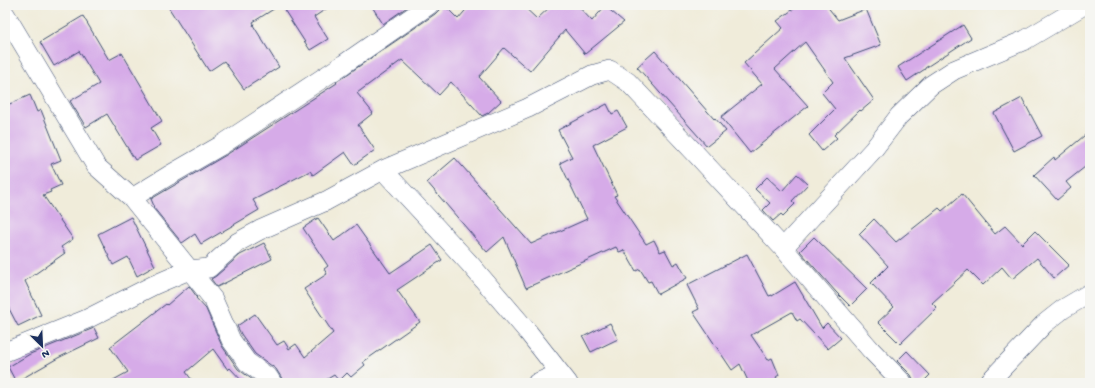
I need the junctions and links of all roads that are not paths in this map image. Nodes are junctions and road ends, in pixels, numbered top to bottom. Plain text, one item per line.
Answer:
1 (429, 5) edge
2 (1084, 5) edge
3 (5, 14) edge
4 (383, 170) junction
5 (132, 198) junction
6 (784, 248) junction
7 (189, 270) junction
8 (1090, 293) edge
9 (5, 352) edge
10 (564, 378) edge
11 (272, 383) edge
12 (538, 383) edge
13 (903, 383) edge
14 (988, 383) edge

1 - 5 street
2 - 6 street
3 - 5 street
4 - 6 street
4 - 7 street
4 - 10 street
5 - 7 street
6 - 13 street
7 - 9 street
7 - 11 street
8 - 14 street
10 - 12 street

